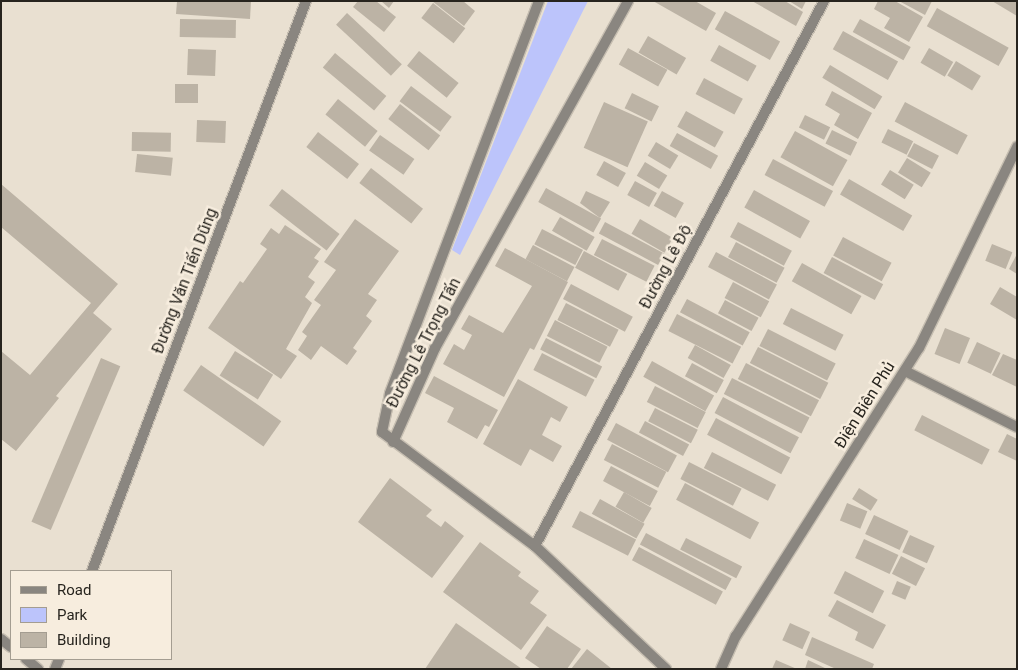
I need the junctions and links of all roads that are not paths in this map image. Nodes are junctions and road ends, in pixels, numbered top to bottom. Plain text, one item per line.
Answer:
1 (306, 1) edge
2 (539, 1) edge
3 (628, 1) edge
4 (824, 1) edge
5 (1017, 148) edge
6 (905, 371) junction
7 (1017, 427) edge
8 (393, 442) junction
9 (535, 546) junction
10 (92, 570) edge
11 (27, 660) edge
12 (38, 669) edge
13 (666, 669) edge
14 (721, 669) edge

1 - 10 street, Đường Văn Tiến Dũng
2 - 8 street
3 - 8 street, Đường Lê Trọng Tấn
4 - 9 street, Đường Lê Độ
5 - 6 street, Điện Biên Phủ
6 - 7 street
6 - 14 street, Điện Biên Phủ
8 - 9 street
9 - 13 street
11 - 12 street

